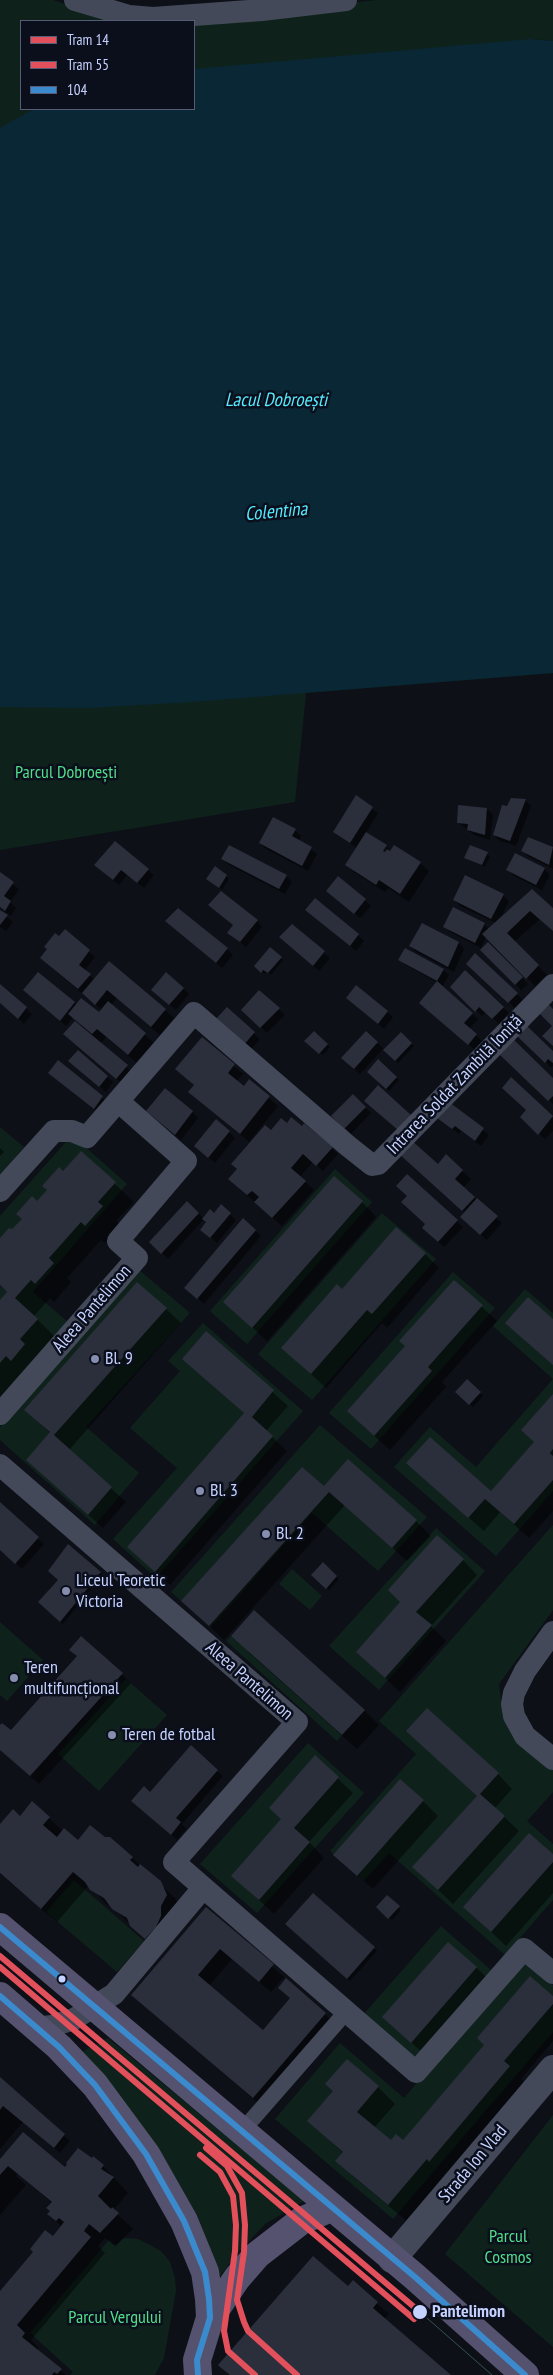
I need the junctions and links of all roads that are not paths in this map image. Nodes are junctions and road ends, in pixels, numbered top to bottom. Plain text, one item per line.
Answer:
1 (75, 0) edge
2 (346, 0) edge
3 (553, 984) edge
4 (118, 1102) junction
5 (0, 1191) edge
6 (0, 1414) edge
7 (0, 1464) edge
8 (553, 1632) edge
9 (553, 1759) edge
10 (203, 1888) junction
11 (0, 1927) edge
12 (553, 1973) edge
13 (0, 1996) edge
14 (95, 2008) junction
15 (346, 2012) junction
16 (36, 2028) junction
17 (553, 2069) edge
18 (242, 2131) junction
19 (331, 2208) junction
20 (392, 2259) junction
21 (210, 2318) junction
22 (194, 2370) edge
23 (525, 2375) edge

1 - 2 street
3 - 4 street, Intrarea Soldat Zambilă Ioniță
4 - 5 street
4 - 6 street, Aleea Pantelimon
7 - 10 street, Aleea Pantelimon
8 - 9 street
10 - 14 street
10 - 15 street
11 - 14 main road
12 - 15 street
13 - 16 main road
14 - 16 street
14 - 18 main road
15 - 18 street
16 - 21 main road
17 - 20 street, Strada Ion Vlad
18 - 19 main road
19 - 20 main road
19 - 21 main road
20 - 23 main road
21 - 22 main road

